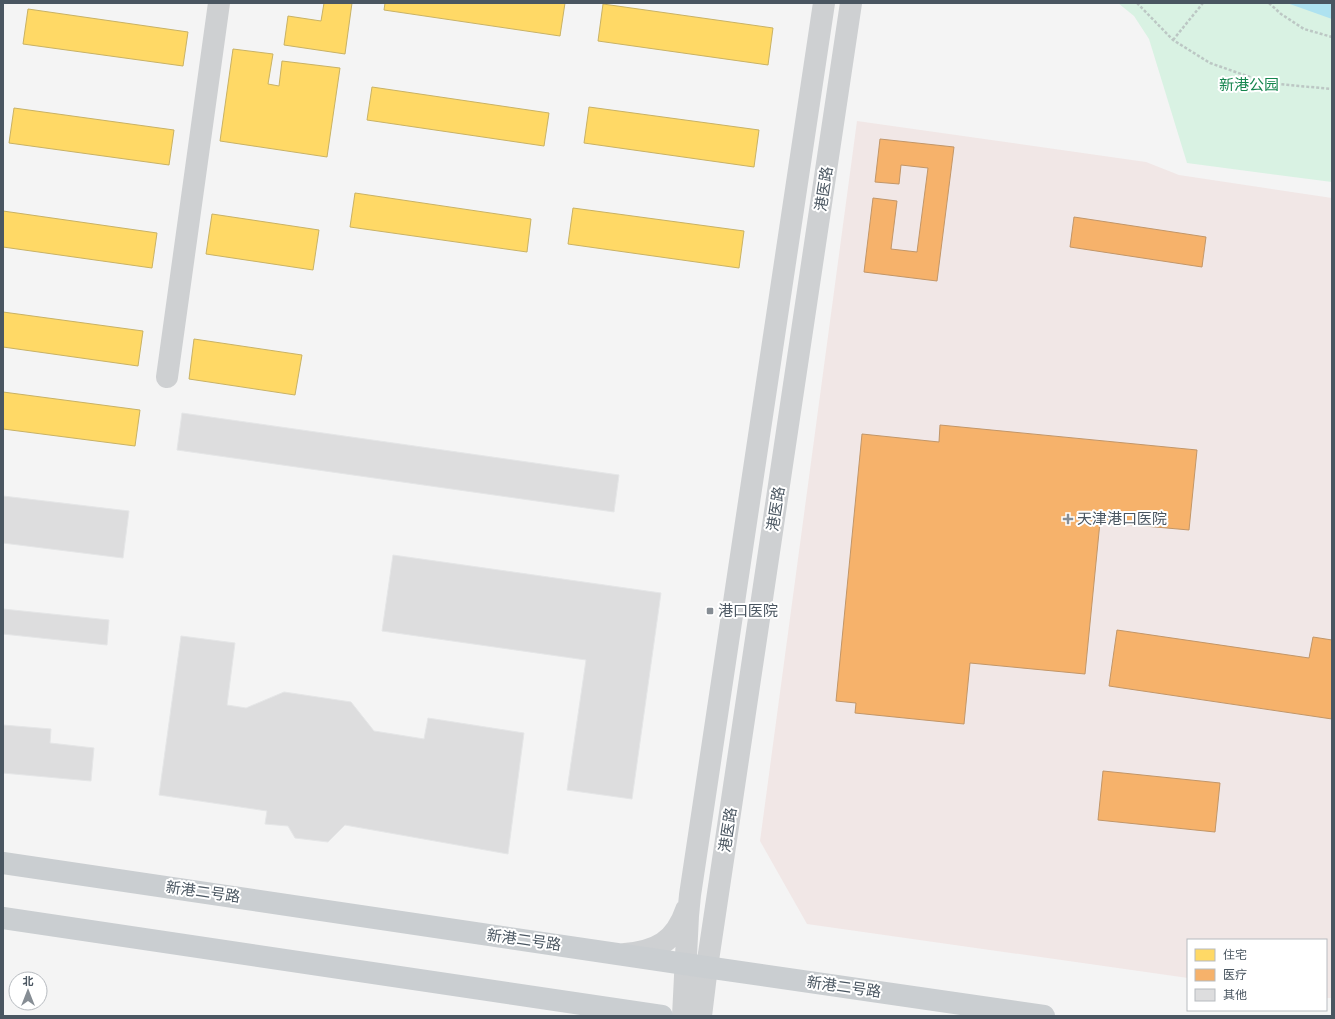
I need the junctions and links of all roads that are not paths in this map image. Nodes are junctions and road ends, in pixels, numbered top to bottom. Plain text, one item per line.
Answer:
1 (219, 3) edge
2 (824, 3) edge
3 (851, 3) edge
4 (167, 377) dead end
5 (3, 863) edge
6 (690, 895) junction
7 (3, 918) edge
8 (622, 955) junction
9 (685, 964) junction
10 (707, 968) junction
11 (662, 1016) edge
12 (682, 1016) edge
13 (701, 1016) edge
14 (1044, 1016) edge

1 - 4 street
2 - 6 street, 港医路
3 - 10 street, 港医路
5 - 8 main road, 新港二号路
6 - 8 street
6 - 9 street, 港医路
7 - 11 main road
8 - 9 main road, 新港二号路
9 - 10 main road, 新港二号路
9 - 12 street, 港医路
10 - 13 street, 港医路
10 - 14 main road, 新港二号路

